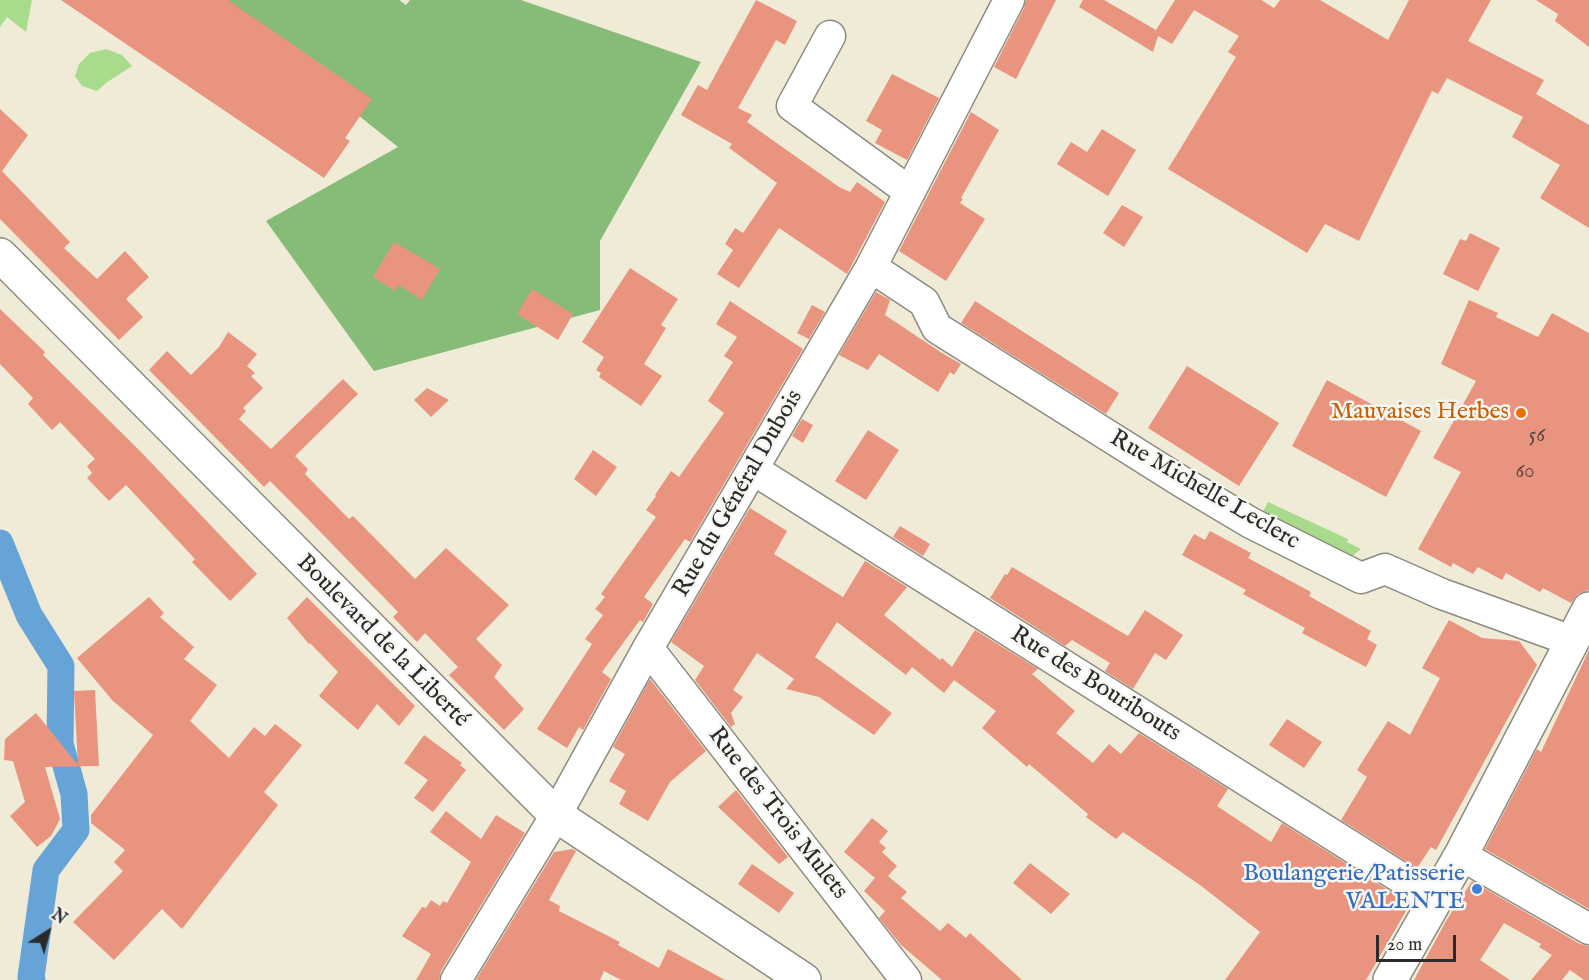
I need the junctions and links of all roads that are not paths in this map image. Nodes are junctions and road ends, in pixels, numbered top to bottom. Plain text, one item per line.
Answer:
1 (1009, 0) edge
2 (830, 36) dead end
3 (910, 192) junction
4 (0, 255) edge
5 (871, 267) junction
6 (754, 470) junction
7 (1589, 609) edge
8 (1572, 641) junction
9 (648, 648) junction
10 (556, 815) junction
11 (1461, 855) junction
12 (1436, 900) junction
13 (1589, 929) edge
14 (456, 980) edge
15 (804, 980) edge
16 (906, 980) edge
17 (1390, 980) edge

1 - 3 street, Rue du Général Dubois
2 - 3 street
3 - 5 street, Rue du Général Dubois
4 - 10 street, Boulevard de la Liberté
5 - 6 street, Rue du Général Dubois
5 - 8 street, Rue Michelle Leclerc
6 - 9 street, Rue du Général Dubois
6 - 12 street, Rue des Bouribouts
7 - 8 street
8 - 11 street
9 - 10 street, Rue du Général Dubois
9 - 16 street, Rue des Trois Mulets
10 - 14 street, Rue du Général Dubois
10 - 15 street, Boulevard de la Liberté
11 - 12 street
11 - 13 street
12 - 17 street

